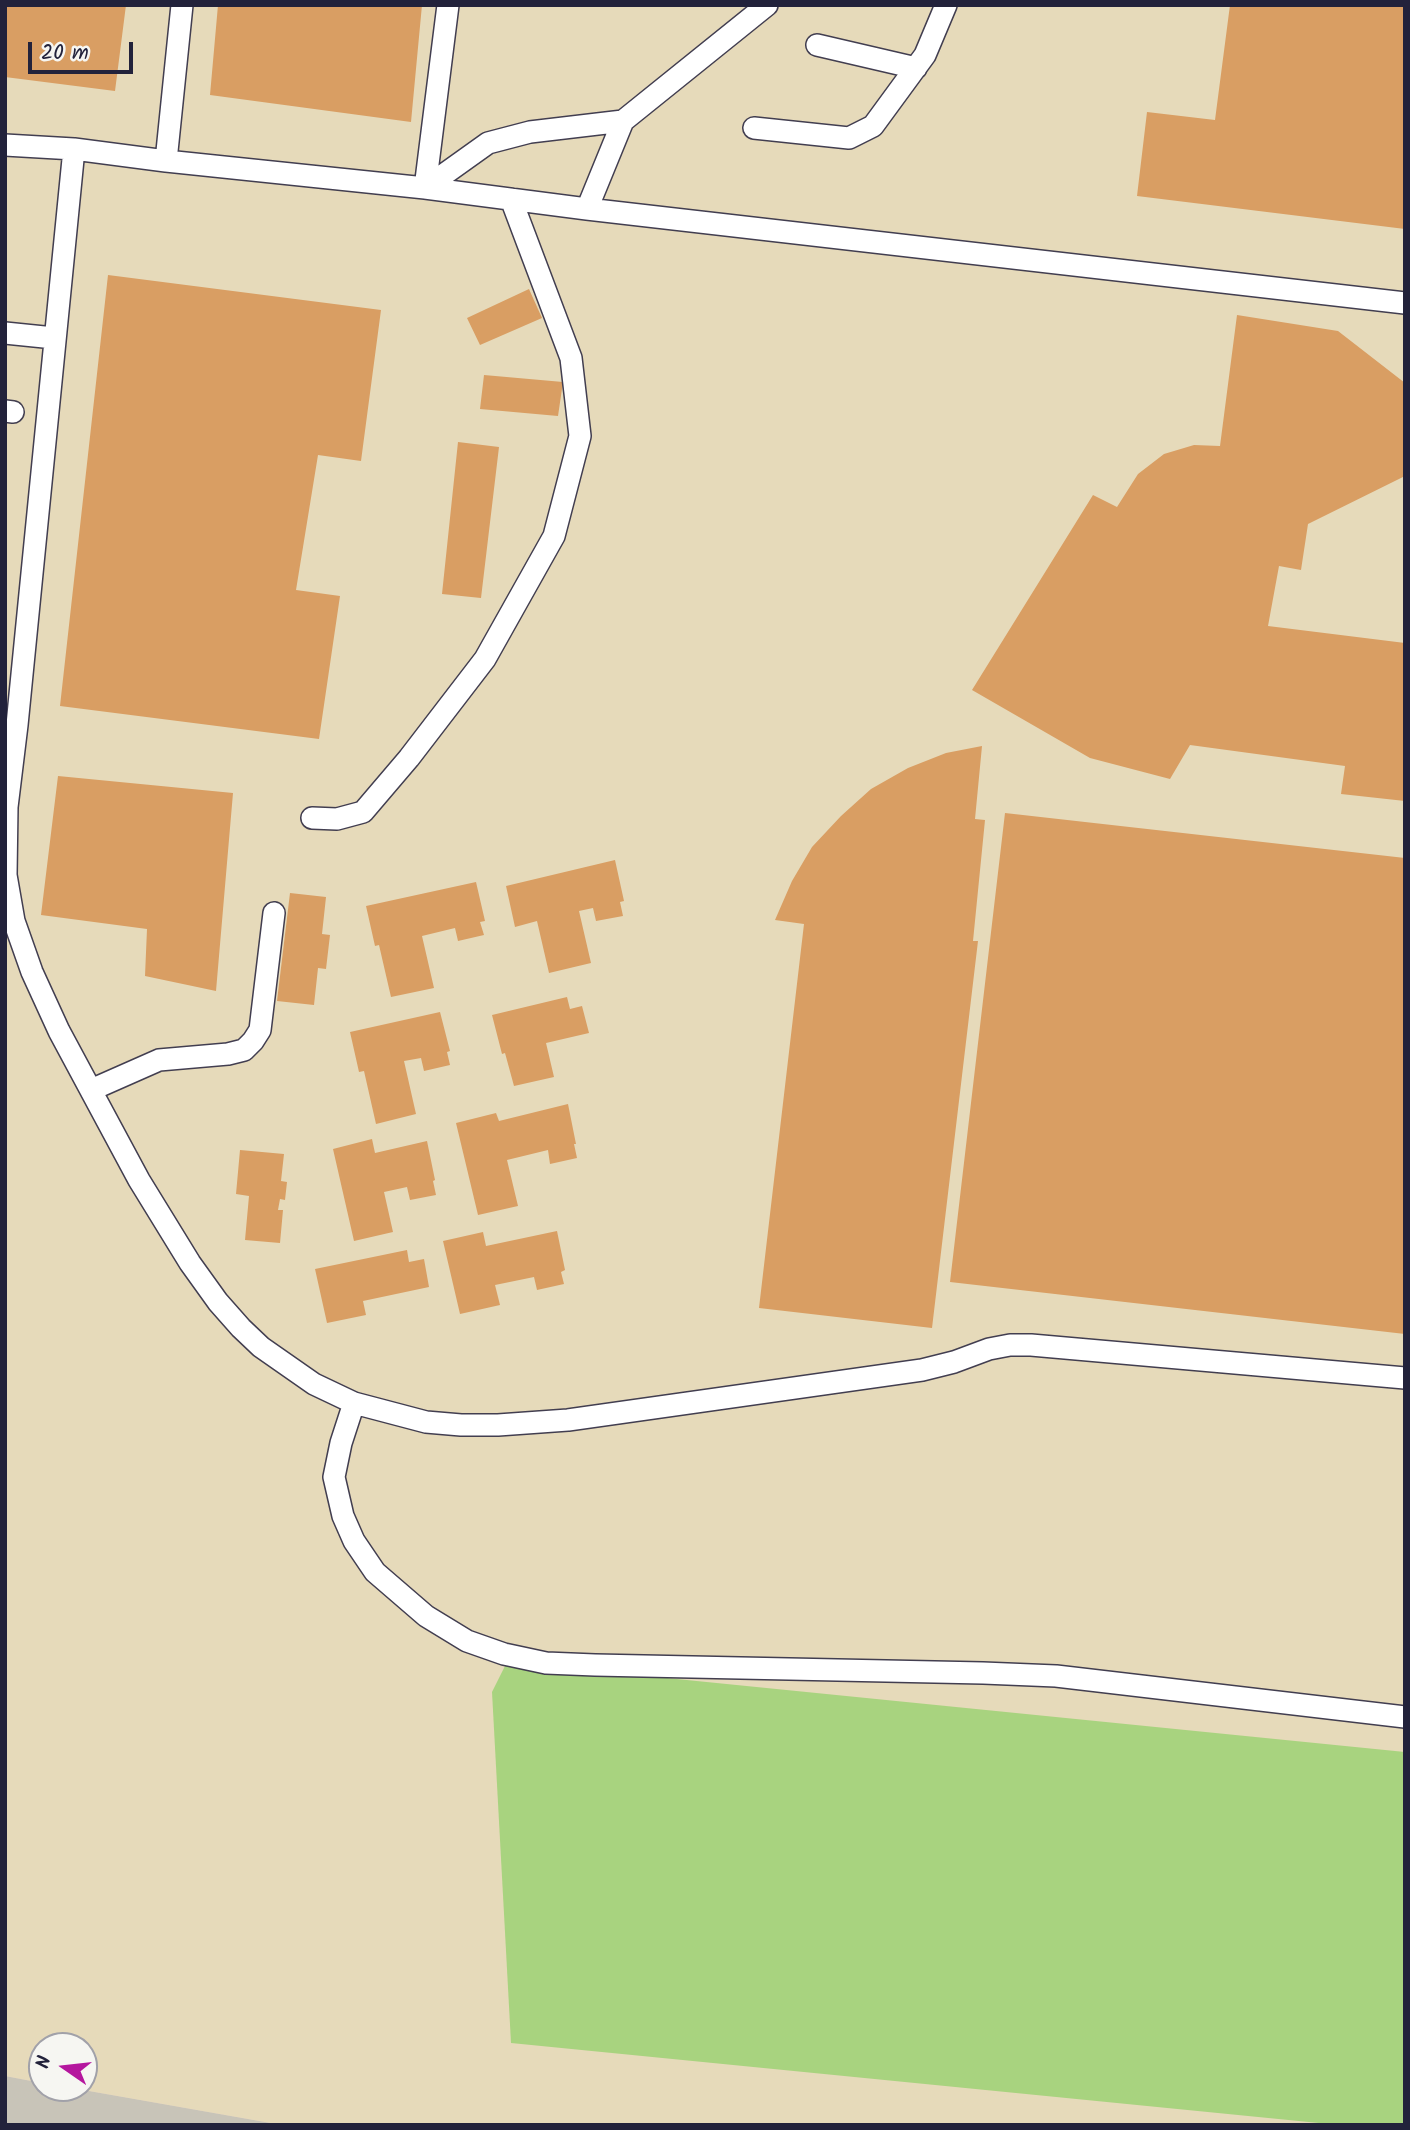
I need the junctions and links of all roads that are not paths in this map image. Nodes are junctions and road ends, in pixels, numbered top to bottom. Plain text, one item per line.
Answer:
1 (182, 5) edge
2 (448, 5) edge
3 (767, 5) edge
4 (946, 5) edge
5 (817, 45) dead end
6 (916, 68) junction
7 (623, 121) junction
8 (754, 128) dead end
9 (5, 145) edge
10 (74, 149) junction
11 (166, 161) junction
12 (425, 188) junction
13 (511, 199) junction
14 (587, 209) junction
15 (1405, 303) edge
16 (5, 333) edge
17 (54, 338) junction
18 (312, 818) dead end
19 (274, 913) dead end
20 (91, 1090) junction
21 (1405, 1378) edge
22 (354, 1403) junction
23 (1405, 1717) edge

1 - 11 lane
2 - 12 lane
3 - 7 lane
4 - 6 lane
5 - 6 lane
6 - 8 lane
7 - 12 lane
7 - 14 lane
9 - 10 lane
10 - 11 lane
10 - 17 lane
11 - 12 lane
12 - 13 lane
13 - 14 lane
13 - 18 lane
14 - 15 lane
16 - 17 lane
17 - 20 lane
19 - 20 lane
20 - 22 lane
21 - 22 lane
22 - 23 lane

